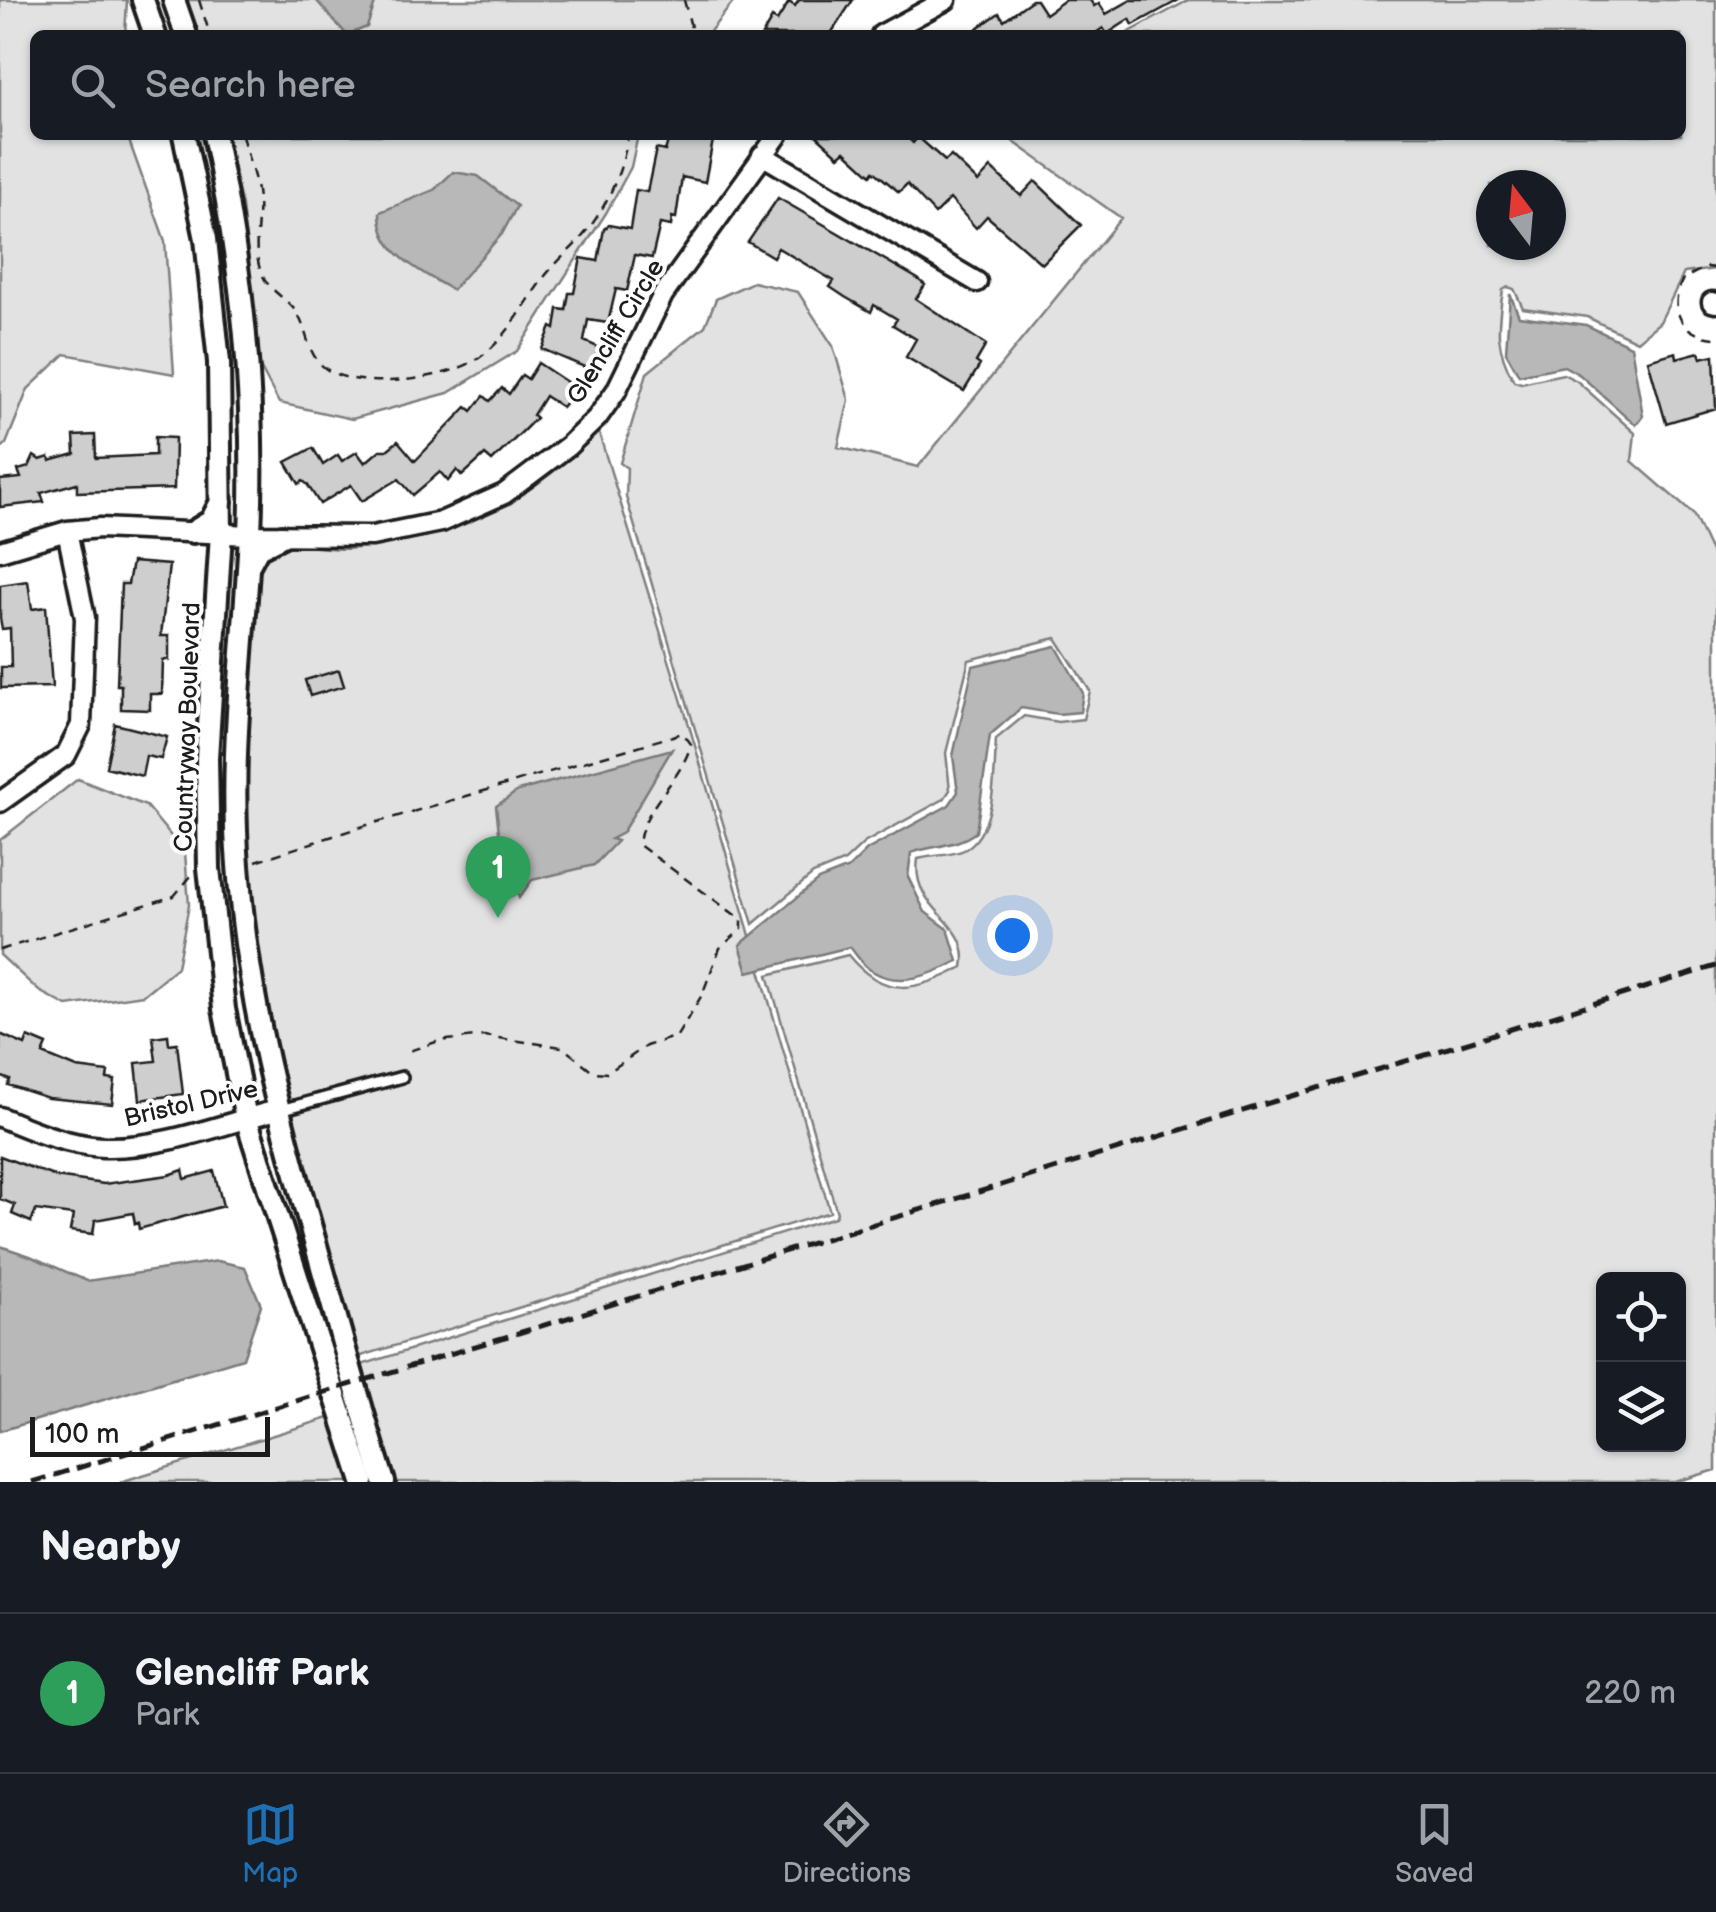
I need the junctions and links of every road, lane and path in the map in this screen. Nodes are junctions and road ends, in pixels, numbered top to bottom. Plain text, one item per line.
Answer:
1 (143, 0) edge
2 (174, 0) edge
3 (199, 0) edge
4 (684, 0) edge
5 (946, 0) edge
6 (153, 30) edge
7 (184, 30) edge
8 (208, 30) edge
9 (692, 30) edge
10 (890, 30) edge
11 (185, 140) edge
12 (215, 140) edge
13 (243, 140) edge
14 (627, 140) edge
15 (774, 140) edge
16 (762, 155) junction
17 (1716, 268) edge
18 (977, 282) dead end
19 (1716, 338) edge
20 (219, 362) junction
21 (221, 500) junction
22 (251, 501) junction
23 (67, 531) junction
24 (193, 532) junction
25 (235, 534) junction
26 (282, 536) junction
27 (0, 551) edge
28 (219, 566) junction
29 (248, 570) junction
30 (237, 715) junction
31 (0, 802) edge
32 (237, 861) junction
33 (209, 868) junction
34 (0, 950) edge
35 (406, 1052) dead end
36 (402, 1078) dead end
37 (277, 1110) junction
38 (0, 1117) edge
39 (246, 1118) junction
40 (363, 1482) edge
41 (384, 1482) edge

1 - 6 street
2 - 7 street
3 - 8 path
4 - 9 path
5 - 10 street
11 - 20 street, Countryway Boulevard
12 - 22 street, Countryway Boulevard
13 - 14 path
15 - 16 street, Glencliff Circle
16 - 18 street
16 - 26 street, Glencliff Circle
17 - 19 path
20 - 21 street, Countryway Boulevard
20 - 25 street
21 - 24 street
21 - 25 street, Countryway Boulevard
22 - 25 street, Countryway Boulevard
22 - 26 street
23 - 24 street, Glencliff Circle
23 - 27 street, Glencliff Circle
23 - 31 street
24 - 25 street, Glencliff Circle
24 - 28 street
25 - 26 street, Glencliff Circle
25 - 28 street, Countryway Boulevard
25 - 29 street, Countryway Boulevard
25 - 30 street
26 - 29 street
28 - 33 street, Countryway Boulevard
29 - 30 street, Countryway Boulevard
30 - 32 street, Countryway Boulevard
32 - 35 path
32 - 37 street, Countryway Boulevard
33 - 34 path
33 - 39 street, Countryway Boulevard
36 - 37 lane
37 - 39 street, Bristol Drive
37 - 41 street, Countryway Boulevard
38 - 39 street, Bristol Drive
39 - 40 street, Countryway Boulevard

